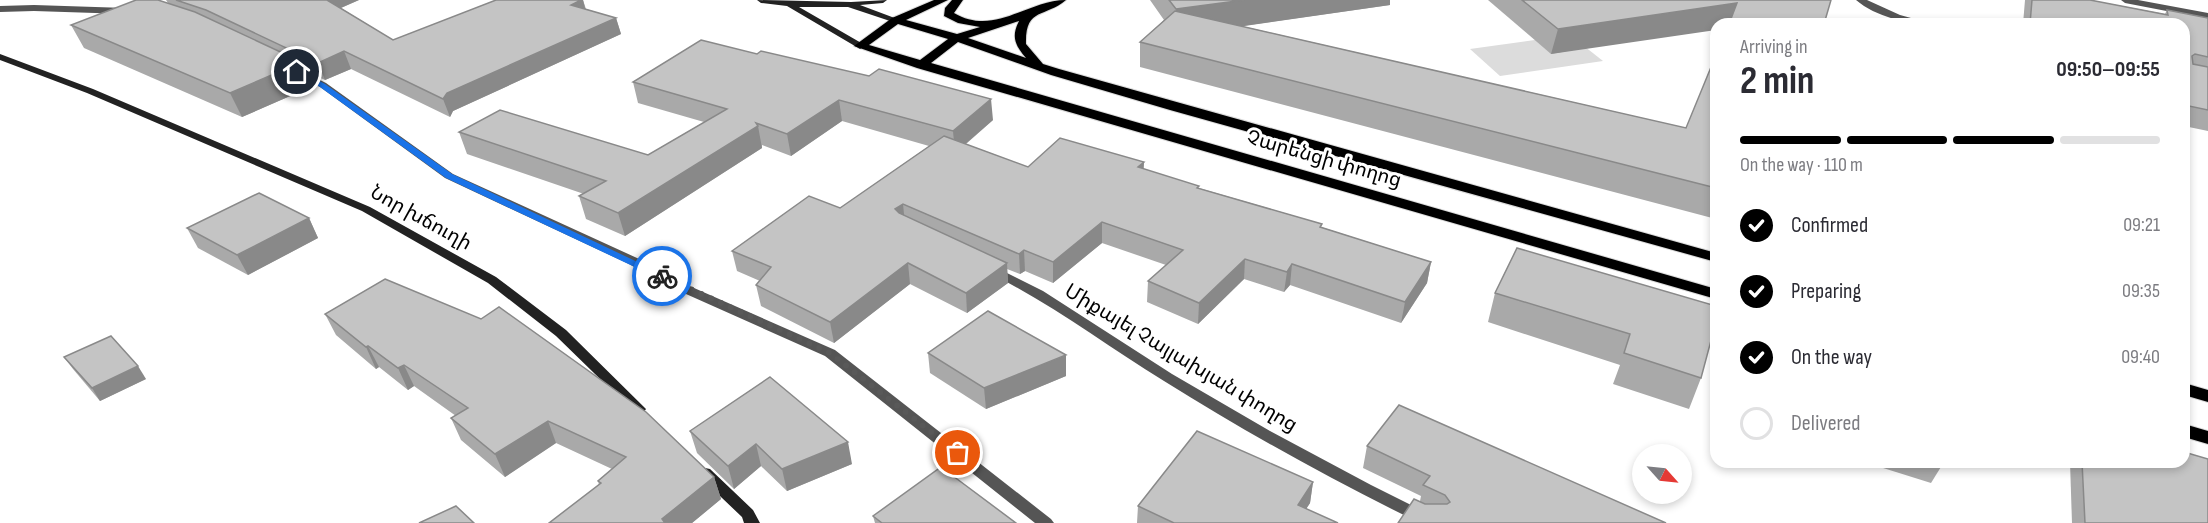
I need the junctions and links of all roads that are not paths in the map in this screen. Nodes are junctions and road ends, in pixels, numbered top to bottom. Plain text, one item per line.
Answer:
1 (761, 0) edge
2 (883, 0) edge
3 (943, 0) edge
4 (958, 0) edge
5 (1061, 0) edge
6 (1860, 0) edge
7 (2125, 0) edge
8 (789, 4) junction
9 (849, 4) junction
10 (0, 9) edge
11 (134, 11) edge
12 (1028, 14) junction
13 (2208, 16) edge
14 (1902, 18) edge
15 (1016, 19) junction
16 (896, 20) junction
17 (957, 38) junction
18 (860, 46) junction
19 (0, 57) edge
20 (921, 64) junction
21 (1038, 65) junction
22 (287, 66) edge
23 (1710, 256) edge
24 (981, 264) edge
25 (1710, 292) edge
26 (2190, 391) edge
27 (2208, 396) edge
28 (647, 417) edge
29 (2190, 432) edge
30 (2208, 438) edge
31 (698, 466) edge
32 (752, 523) edge
33 (1046, 523) edge
34 (1434, 523) edge

1 - 8 main road, Չարենցի փողոց
2 - 9 main road
3 - 16 main road
4 - 15 main road
5 - 12 main road
6 - 14 street
7 - 13 street
8 - 9 main road, Չարենցի փողոց
8 - 18 main road, Չարենցի փողոց
9 - 16 main road, Չարենցի փողոց
10 - 11 street
12 - 15 main road
12 - 21 main road
15 - 17 main road
16 - 17 main road, Չարենցի փողոց
16 - 18 main road
17 - 20 main road
17 - 21 main road, Չարենցի փողոց
18 - 20 main road, Չարենցի փողոց
19 - 28 main road, Նոր խճուղի
20 - 25 main road, Չարենցի փողոց
21 - 23 main road, Չարենցի փողոց
22 - 33 street
24 - 34 street, Միքայել Չայլախյան փողոց
26 - 27 main road
29 - 30 main road
31 - 32 main road

